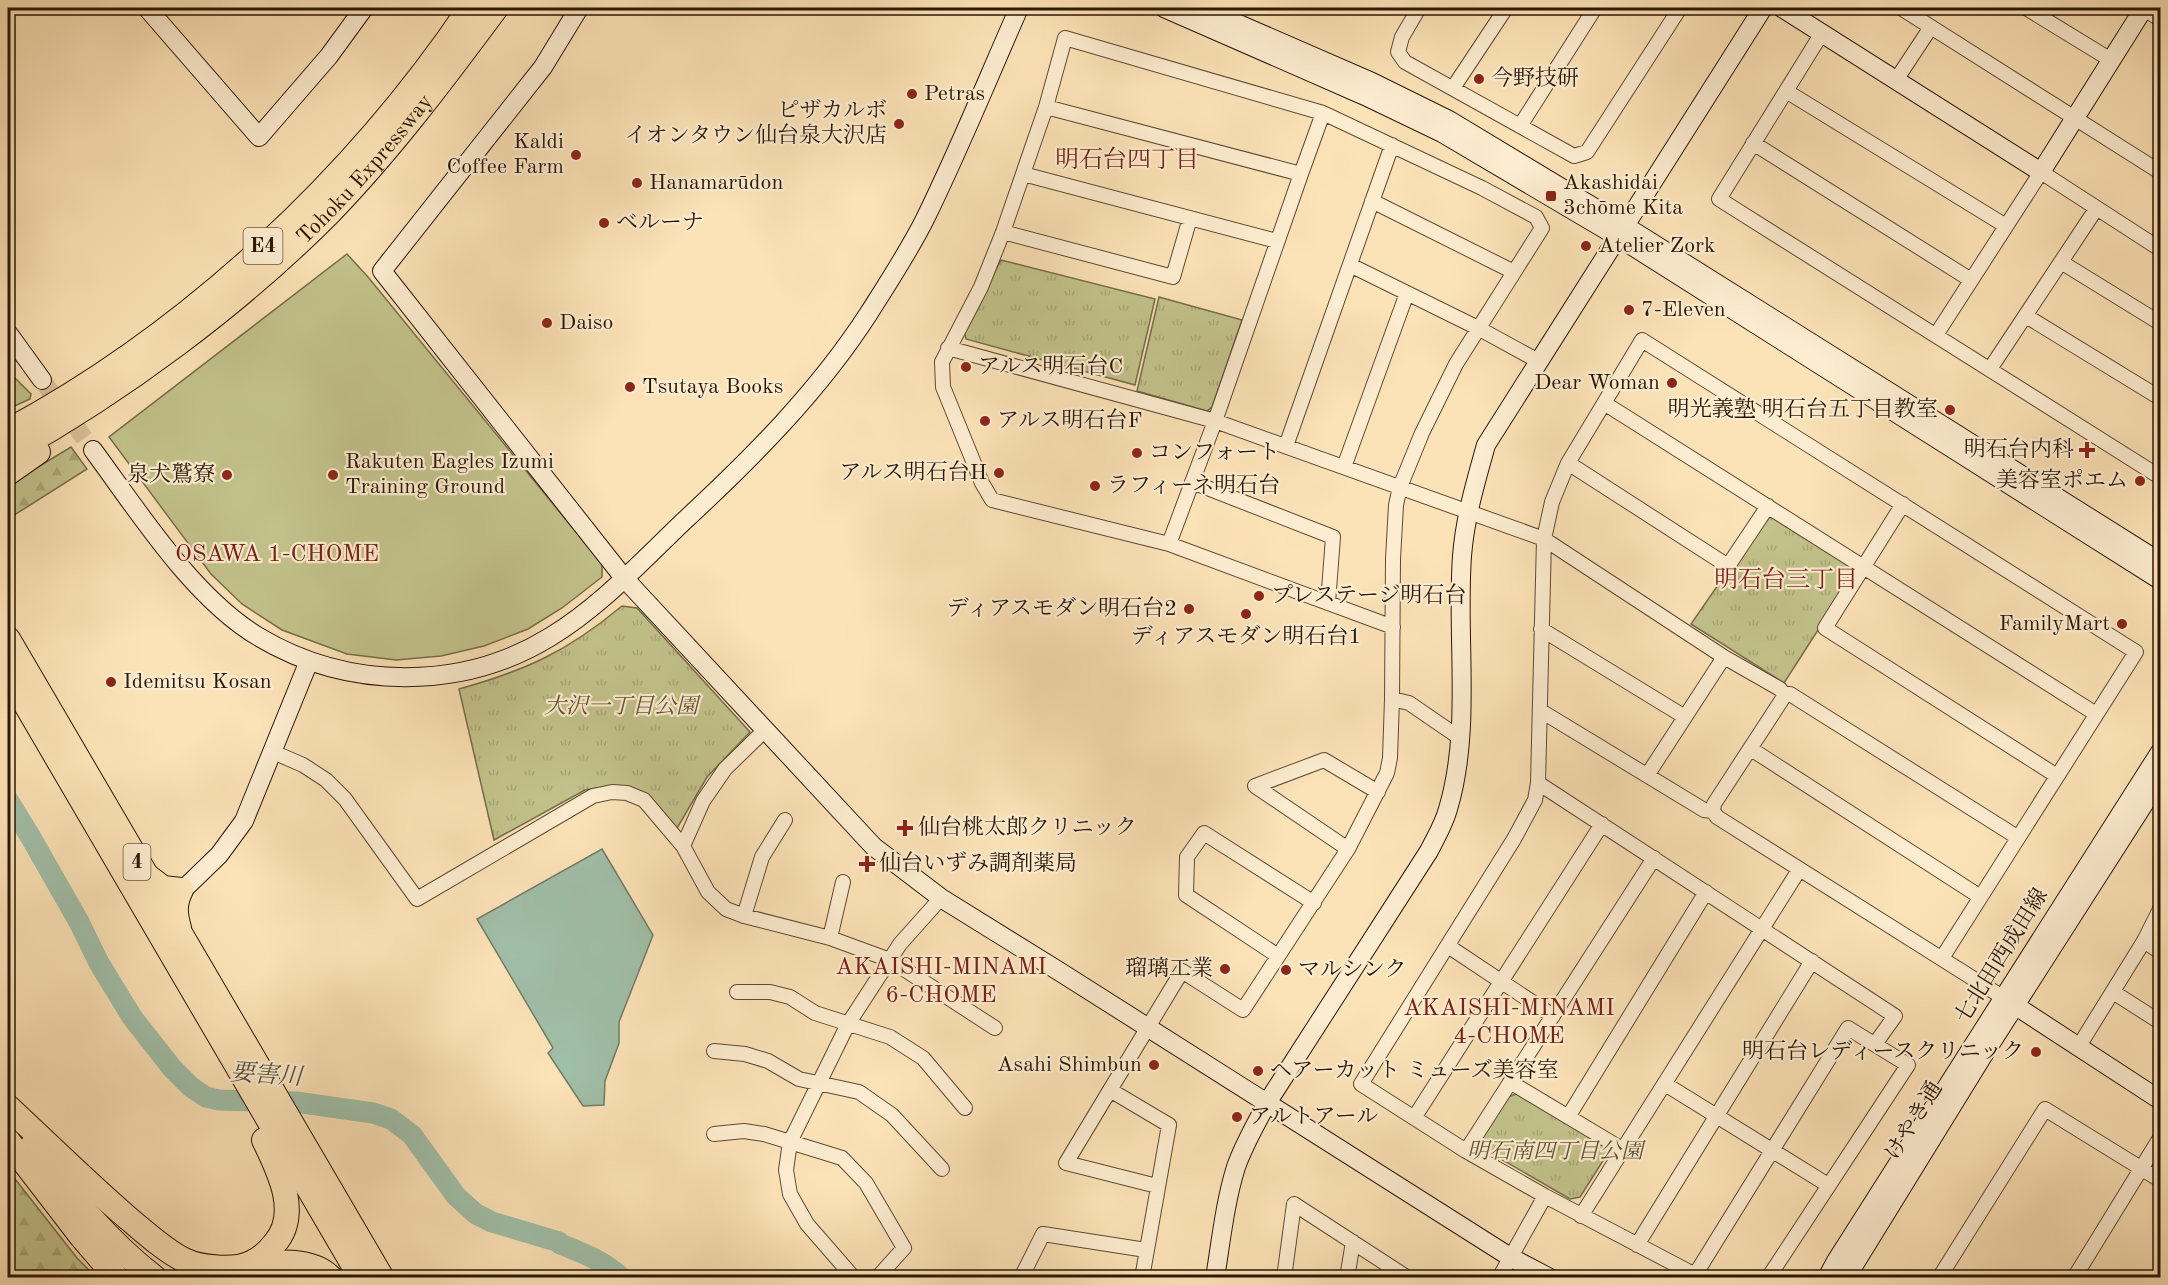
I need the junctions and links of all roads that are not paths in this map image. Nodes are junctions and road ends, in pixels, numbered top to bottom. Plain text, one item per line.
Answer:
1 (147, 8) edge
2 (364, 8) edge
3 (470, 8) edge
4 (496, 8) edge
5 (579, 8) edge
6 (1019, 8) edge
7 (1164, 8) edge
8 (1202, 8) edge
9 (1419, 8) edge
10 (1506, 8) edge
11 (1595, 8) edge
12 (1680, 8) edge
13 (1763, 8) edge
14 (1782, 8) edge
15 (1901, 8) edge
16 (2026, 8) edge
17 (2143, 8) edge
18 (2160, 19) edge
19 (1931, 27) junction
20 (1822, 33) junction
21 (2111, 60) junction
22 (1896, 80) junction
23 (1453, 88) junction
24 (1786, 91) junction
25 (1046, 107) junction
26 (1323, 113) junction
27 (2074, 118) junction
28 (1520, 126) junction
29 (1754, 143) junction
30 (1392, 145) junction
31 (2041, 172) junction
32 (2160, 172) edge
33 (1023, 174) junction
34 (1301, 174) junction
35 (1372, 201) junction
36 (2096, 209) junction
37 (1190, 218) junction
38 (2006, 226) junction
39 (1003, 232) junction
40 (1622, 232) junction
41 (1277, 242) junction
42 (2160, 249) edge
43 (2061, 262) junction
44 (1350, 265) junction
45 (1514, 272) junction
46 (1971, 280) junction
47 (1407, 294) junction
48 (229, 303) junction
49 (2026, 316) junction
50 (2160, 323) edge
51 (1478, 328) junction
52 (8, 333) edge
53 (1936, 335) junction
54 (948, 348) junction
55 (1540, 362) junction
56 (1990, 369) junction
57 (42, 380) tunnel mouth
58 (2160, 398) edge
59 (1604, 403) junction
60 (1215, 421) junction
61 (8, 431) edge
62 (1286, 446) junction
63 (93, 450) tunnel mouth
64 (8, 454) edge
65 (1568, 463) junction
66 (1344, 467) junction
67 (8, 473) edge
68 (2160, 477) edge
69 (1192, 483) junction
70 (1400, 487) junction
71 (1903, 504) junction
72 (1768, 506) junction
73 (1467, 512) junction
74 (1545, 539) junction
75 (1169, 544) junction
76 (2160, 562) edge
77 (1864, 567) junction
78 (624, 578) junction
79 (2160, 580) edge
80 (1328, 603) junction
81 (1393, 627) junction
82 (1541, 629) junction
83 (8, 639) edge
84 (1724, 657) junction
85 (309, 661) junction
86 (8, 674) edge
87 (1784, 694) junction
88 (1392, 699) junction
89 (1541, 711) junction
90 (2096, 714) junction
91 (1685, 717) junction
92 (765, 730) junction
93 (1460, 738) junction
94 (1750, 749) junction
95 (273, 752) junction
96 (2160, 752) edge
97 (1648, 774) junction
98 (2057, 776) junction
99 (2160, 779) edge
100 (1538, 783) junction
101 (1378, 792) junction
102 (1713, 811) junction
103 (785, 820) dead end
104 (1602, 824) junction
105 (2017, 837) junction
106 (683, 846) junction
107 (1348, 849) junction
108 (1654, 858) junction
109 (1799, 870) junction
110 (144, 873) junction
111 (843, 882) dead end
112 (181, 890) junction
113 (1706, 892) junction
114 (1979, 896) junction
115 (941, 898) junction
116 (1314, 903) junction
117 (2160, 909) edge
118 (744, 916) junction
119 (1761, 928) junction
120 (180, 936) junction
121 (830, 938) junction
122 (2144, 941) junction
123 (1448, 946) junction
124 (2160, 952) edge
125 (1278, 956) junction
126 (1942, 958) junction
127 (890, 960) junction
128 (1812, 961) junction
129 (1502, 981) junction
130 (736, 992) dead end
131 (2113, 992) junction
132 (2010, 1002) junction
133 (1553, 1016) junction
134 (2160, 1022) edge
135 (848, 1024) junction
136 (995, 1028) dead end
137 (1148, 1029) junction
138 (1875, 1044) junction
139 (2079, 1046) junction
140 (714, 1051) dead end
141 (1510, 1082) junction
142 (817, 1083) junction
143 (250, 1084) junction
144 (1665, 1084) junction
145 (1110, 1090) junction
146 (2160, 1100) edge
147 (1267, 1103) junction
148 (8, 1107) edge
149 (965, 1108) dead end
150 (8, 1113) edge
151 (267, 1114) junction
152 (1568, 1116) junction
153 (1717, 1116) junction
154 (1414, 1118) junction
155 (714, 1134) dead end
156 (2160, 1138) edge
157 (8, 1142) edge
158 (790, 1142) junction
159 (1622, 1149) junction
160 (1772, 1150) junction
161 (1466, 1151) junction
162 (2142, 1168) junction
163 (942, 1169) dead end
164 (2160, 1180) edge
165 (1828, 1185) junction
166 (1157, 1186) junction
167 (1545, 1196) junction
168 (1581, 1216) junction
169 (346, 1219) junction
170 (81, 1236) junction
171 (1353, 1242) junction
172 (1637, 1245) junction
173 (1146, 1250) junction
174 (1510, 1257) junction
175 (249, 1264) junction
176 (1698, 1276) edge
177 (117, 1278) edge
178 (122, 1278) edge
179 (155, 1278) edge
180 (331, 1278) edge
181 (361, 1278) edge
182 (382, 1278) edge
183 (388, 1278) edge
184 (854, 1278) edge
185 (877, 1278) edge
186 (1021, 1278) edge
187 (1142, 1278) edge
188 (1215, 1278) edge
189 (1284, 1278) edge
190 (1347, 1278) edge
191 (1408, 1278) edge
192 (1499, 1278) edge
193 (1550, 1278) edge
194 (1768, 1278) edge
195 (1827, 1278) edge
196 (1846, 1278) edge
197 (1939, 1278) edge
198 (2074, 1278) edge

1 - 2 street
3 - 61 highway, Tohoku Expressway / E4
4 - 48 highway, Tohoku Expressway / E4
5 - 78 street
6 - 78 street
7 - 40 street
8 - 40 street
9 - 23 street
10 - 23 street
11 - 28 street
12 - 28 street
13 - 40 street
14 - 20 street
15 - 19 street
16 - 21 street
17 - 18 street
17 - 21 street
19 - 22 street
19 - 27 street
20 - 22 street
20 - 24 street
21 - 27 street
22 - 31 street
23 - 28 street
24 - 29 street
24 - 38 street
25 - 26 street
25 - 33 street
25 - 34 street
26 - 30 street
26 - 34 street
27 - 31 street
27 - 32 street
29 - 46 street
29 - 53 street
30 - 35 street
30 - 45 street
31 - 36 street
31 - 38 street
33 - 37 street
33 - 39 street
34 - 41 street
35 - 44 street
35 - 45 street
36 - 42 street
36 - 43 street
37 - 39 street
37 - 41 street
38 - 46 street
39 - 54 street
40 - 55 street
40 - 76 street
40 - 79 street
41 - 60 street
43 - 49 street
43 - 50 street
44 - 47 street
44 - 62 street
45 - 51 street
46 - 53 street
47 - 51 street
47 - 66 street
48 - 64 highway, Tohoku Expressway / E4
48 - 67 highway
49 - 56 street
49 - 58 street
51 - 55 street
51 - 70 street
52 - 57 street
53 - 56 street
54 - 60 street
54 - 75 street
55 - 73 street
56 - 68 street
59 - 65 street
59 - 71 street
59 - 72 street
60 - 62 street
60 - 69 street
62 - 66 street
63 - 85 street
65 - 72 street
65 - 74 street
66 - 70 street
69 - 75 street
69 - 80 street
70 - 73 street
70 - 81 street
71 - 77 street
71 - 90 street
72 - 77 street
73 - 74 street
73 - 93 street
74 - 82 street
74 - 84 street
75 - 80 street
77 - 90 street
77 - 98 street
78 - 85 street
78 - 92 street
80 - 81 street
81 - 88 street
82 - 89 street
82 - 91 street
83 - 110 highway, 4
84 - 87 street
84 - 91 street
85 - 95 street
86 - 143 highway, 4
87 - 94 street
87 - 105 street
88 - 93 street
88 - 101 street
89 - 97 street
89 - 100 street
90 - 98 street
91 - 97 street
92 - 106 street
92 - 115 street
93 - 147 street
94 - 102 street
94 - 114 street
95 - 106 street
95 - 112 street
96 - 132 street, 七北田西成田線
97 - 102 street
98 - 105 street
99 - 132 street, けやき通
100 - 104 street
100 - 123 street
101 - 107 street
101 - 107 street
102 - 109 street
103 - 118 street
104 - 108 street
104 - 129 street
105 - 114 street
106 - 118 street
107 - 116 street
108 - 113 street
108 - 133 street
109 - 119 street
109 - 126 street
110 - 112 highway
110 - 120 highway, 4
111 - 121 street
112 - 120 highway
113 - 119 street
113 - 152 street
114 - 126 street
115 - 127 street
115 - 137 street
116 - 125 street
116 - 125 street
117 - 122 street
118 - 121 street
119 - 128 street
119 - 144 street
120 - 143 highway, 4
121 - 127 street
122 - 124 street
122 - 131 street
123 - 129 street
123 - 154 street
125 - 137 street
126 - 132 street
127 - 135 street
127 - 136 street
128 - 138 street
128 - 153 street
129 - 133 street
129 - 154 street
130 - 135 street
131 - 134 street
131 - 139 street
132 - 139 street
132 - 195 street, 七北田西成田線
132 - 196 street, けやき通
133 - 141 street
135 - 142 street
135 - 149 street
137 - 145 street
137 - 147 street
138 - 160 street
138 - 165 street
139 - 146 street
140 - 142 street
141 - 152 street
141 - 161 street
142 - 158 street
142 - 163 street
143 - 151 highway
143 - 151 highway, 4
144 - 153 street
144 - 159 street
145 - 166 street
145 - 166 street
147 - 174 street
147 - 188 street
148 - 175 highway
150 - 179 highway
151 - 169 highway, 4
151 - 175 highway
151 - 181 highway, 4
152 - 159 street
153 - 160 street
153 - 172 street
154 - 161 street
155 - 158 street
156 - 162 street
157 - 170 highway
158 - 184 street
158 - 185 street
159 - 168 street
160 - 165 street
160 - 176 street
161 - 167 street
162 - 164 street
162 - 197 street
162 - 198 street
165 - 194 street
166 - 173 street
167 - 168 street
167 - 174 street
168 - 172 street
169 - 182 highway, 4
169 - 183 highway
170 - 177 highway
170 - 178 highway
171 - 189 street
171 - 190 street
171 - 191 street
172 - 176 street
173 - 186 street
173 - 187 street
174 - 192 street
174 - 193 street
175 - 180 highway

